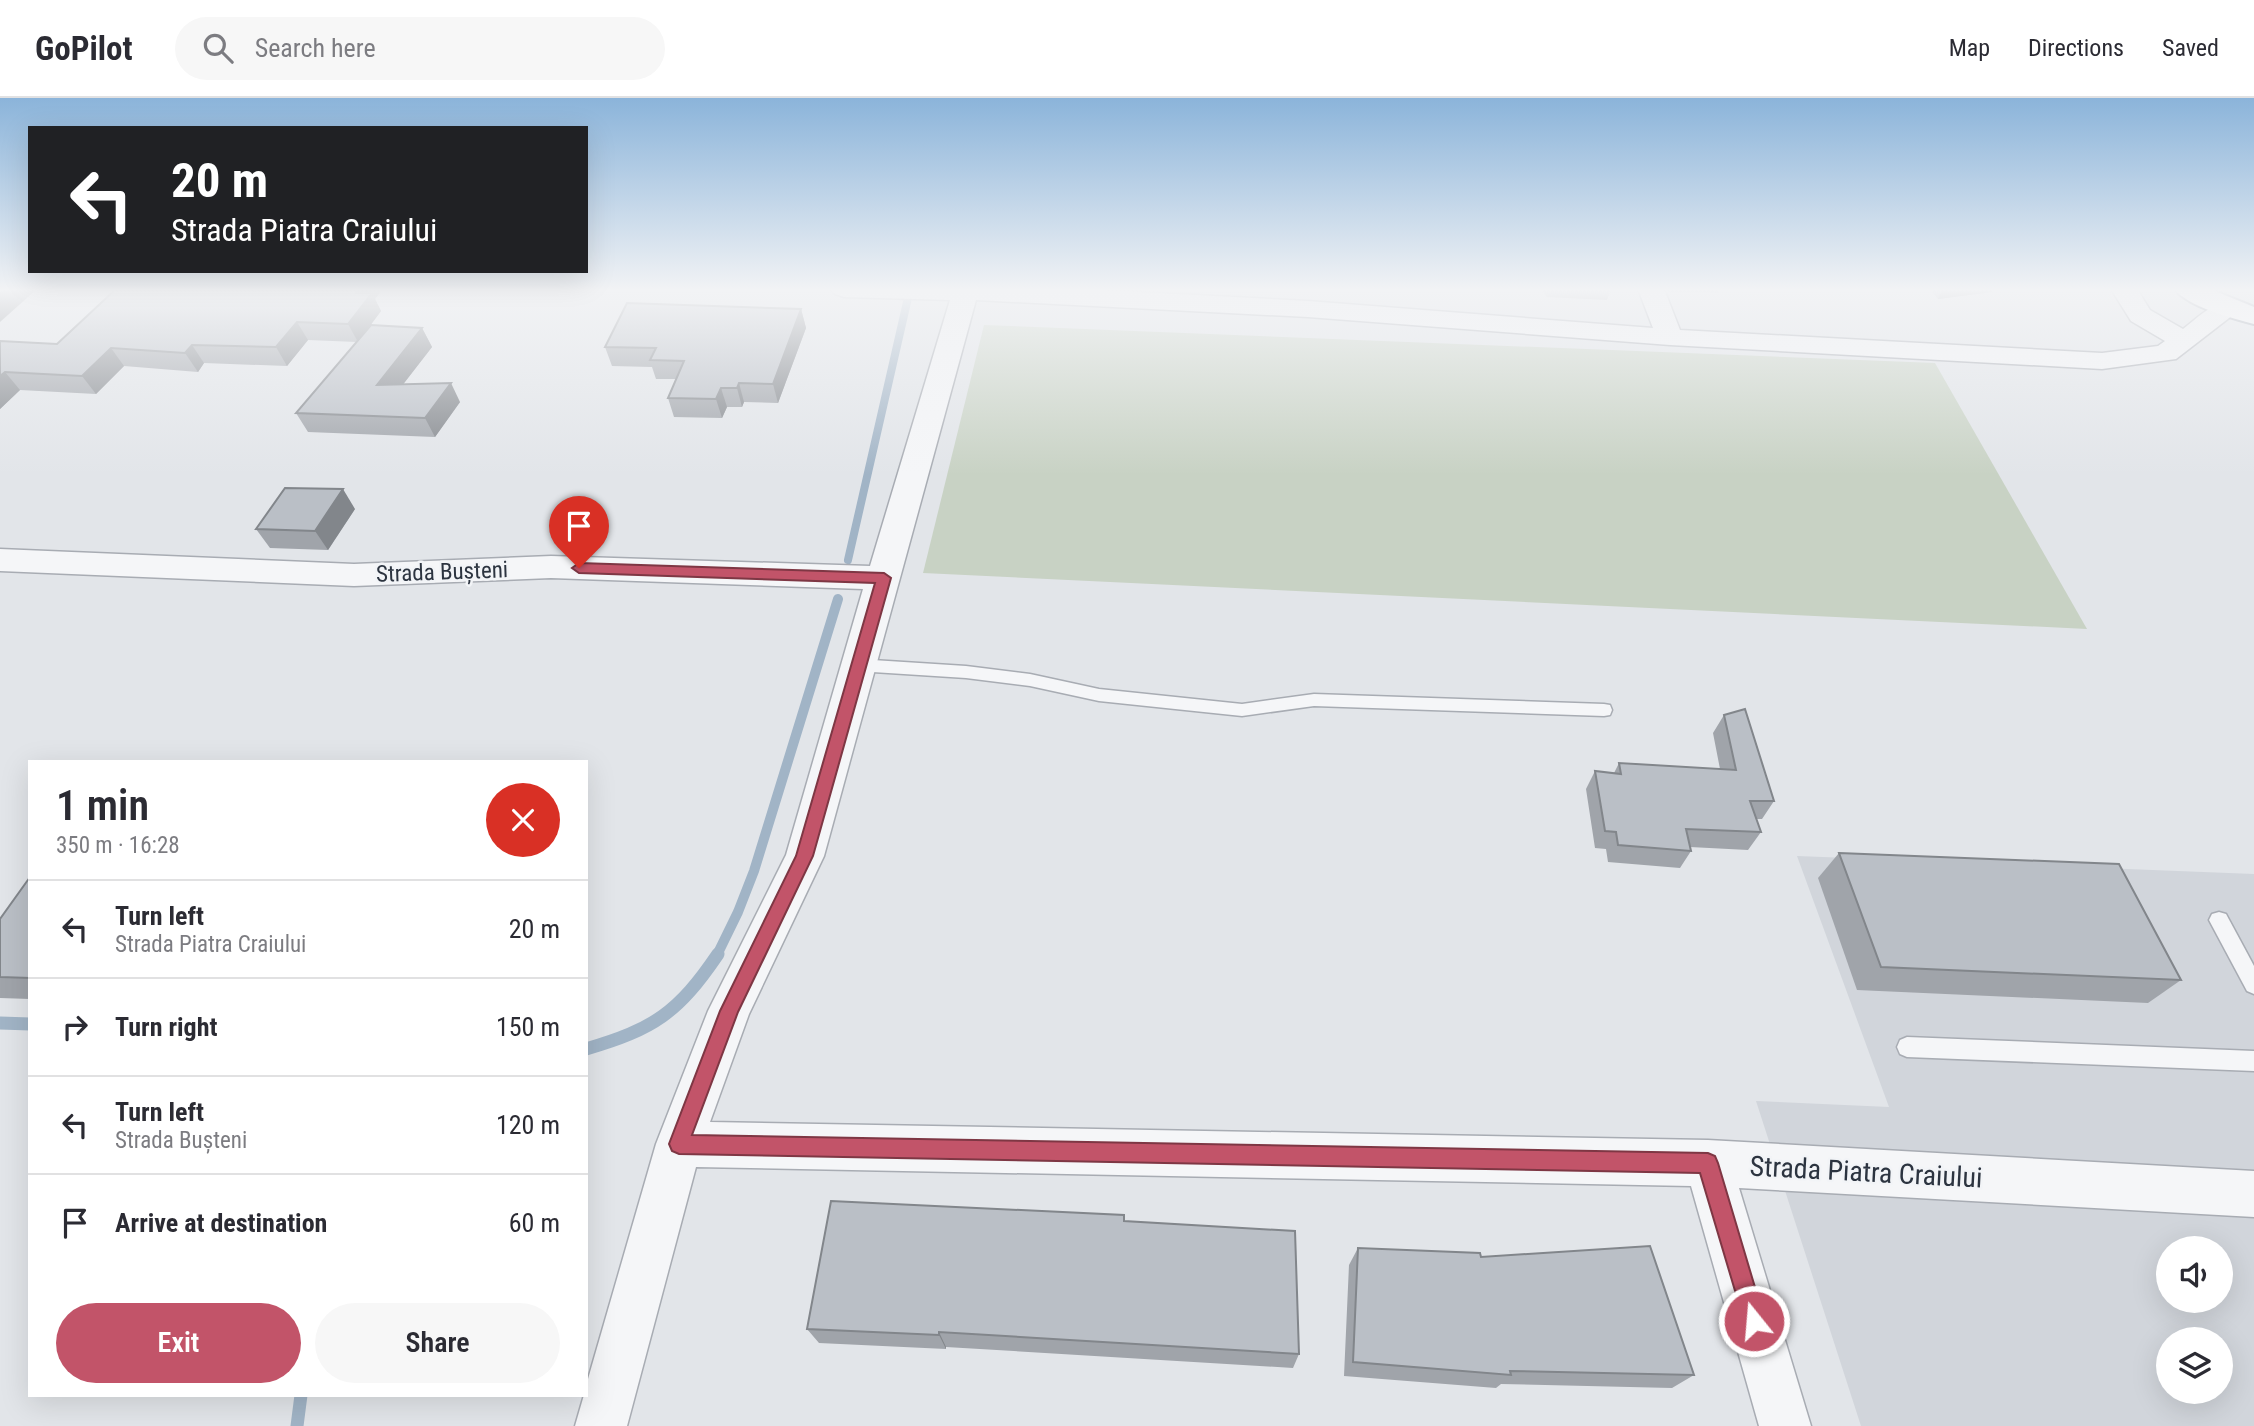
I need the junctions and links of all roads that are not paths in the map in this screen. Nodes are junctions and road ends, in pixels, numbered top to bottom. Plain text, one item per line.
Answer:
1 (931, 351) edge
2 (1922, 351) edge
3 (2169, 351) edge
4 (0, 560) edge
5 (884, 578) junction
6 (857, 665) junction
7 (1604, 709) dead end
8 (2219, 920) dead end
9 (2254, 985) edge
10 (1907, 1047) dead end
11 (2254, 1061) edge
12 (679, 1144) junction
13 (1708, 1163) junction
14 (2254, 1194) edge
15 (601, 1426) edge
16 (1786, 1426) edge

1 - 5 street
2 - 3 street
4 - 5 street, Strada Bușteni
5 - 6 street
6 - 7 lane
6 - 12 street
8 - 9 lane
10 - 11 lane
12 - 13 street, Strada Piatra Craiului
12 - 15 street
13 - 14 street, Strada Piatra Craiului
13 - 16 street

